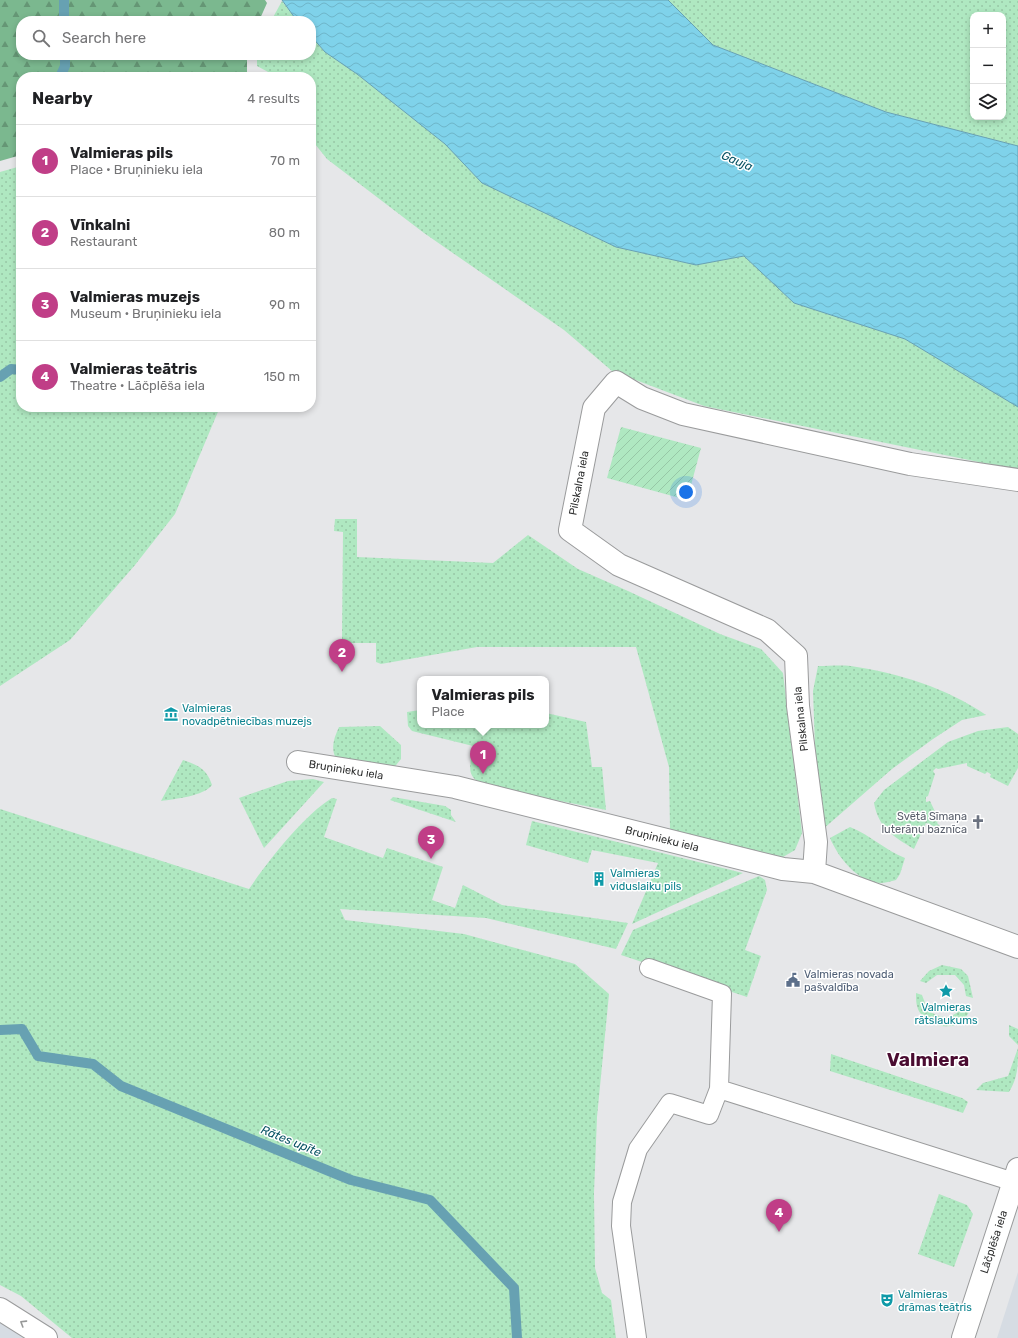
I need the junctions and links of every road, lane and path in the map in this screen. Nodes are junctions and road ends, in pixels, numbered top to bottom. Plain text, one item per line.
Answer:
1 (1018, 480) edge
2 (298, 762) dead end
3 (814, 872) junction
4 (1018, 947) edge
5 (649, 968) dead end
6 (719, 1089) junction
7 (1016, 1176) edge
8 (0, 1309) edge
9 (46, 1338) edge
10 (637, 1338) edge
11 (963, 1338) edge

1 - 3 street, Pilskalna iela
2 - 3 street, Bruņinieku iela
3 - 4 street, Bruņinieku iela
5 - 6 lane
6 - 7 lane
6 - 10 lane
7 - 11 street, Lāčplēša iela
9 -> 8 street

